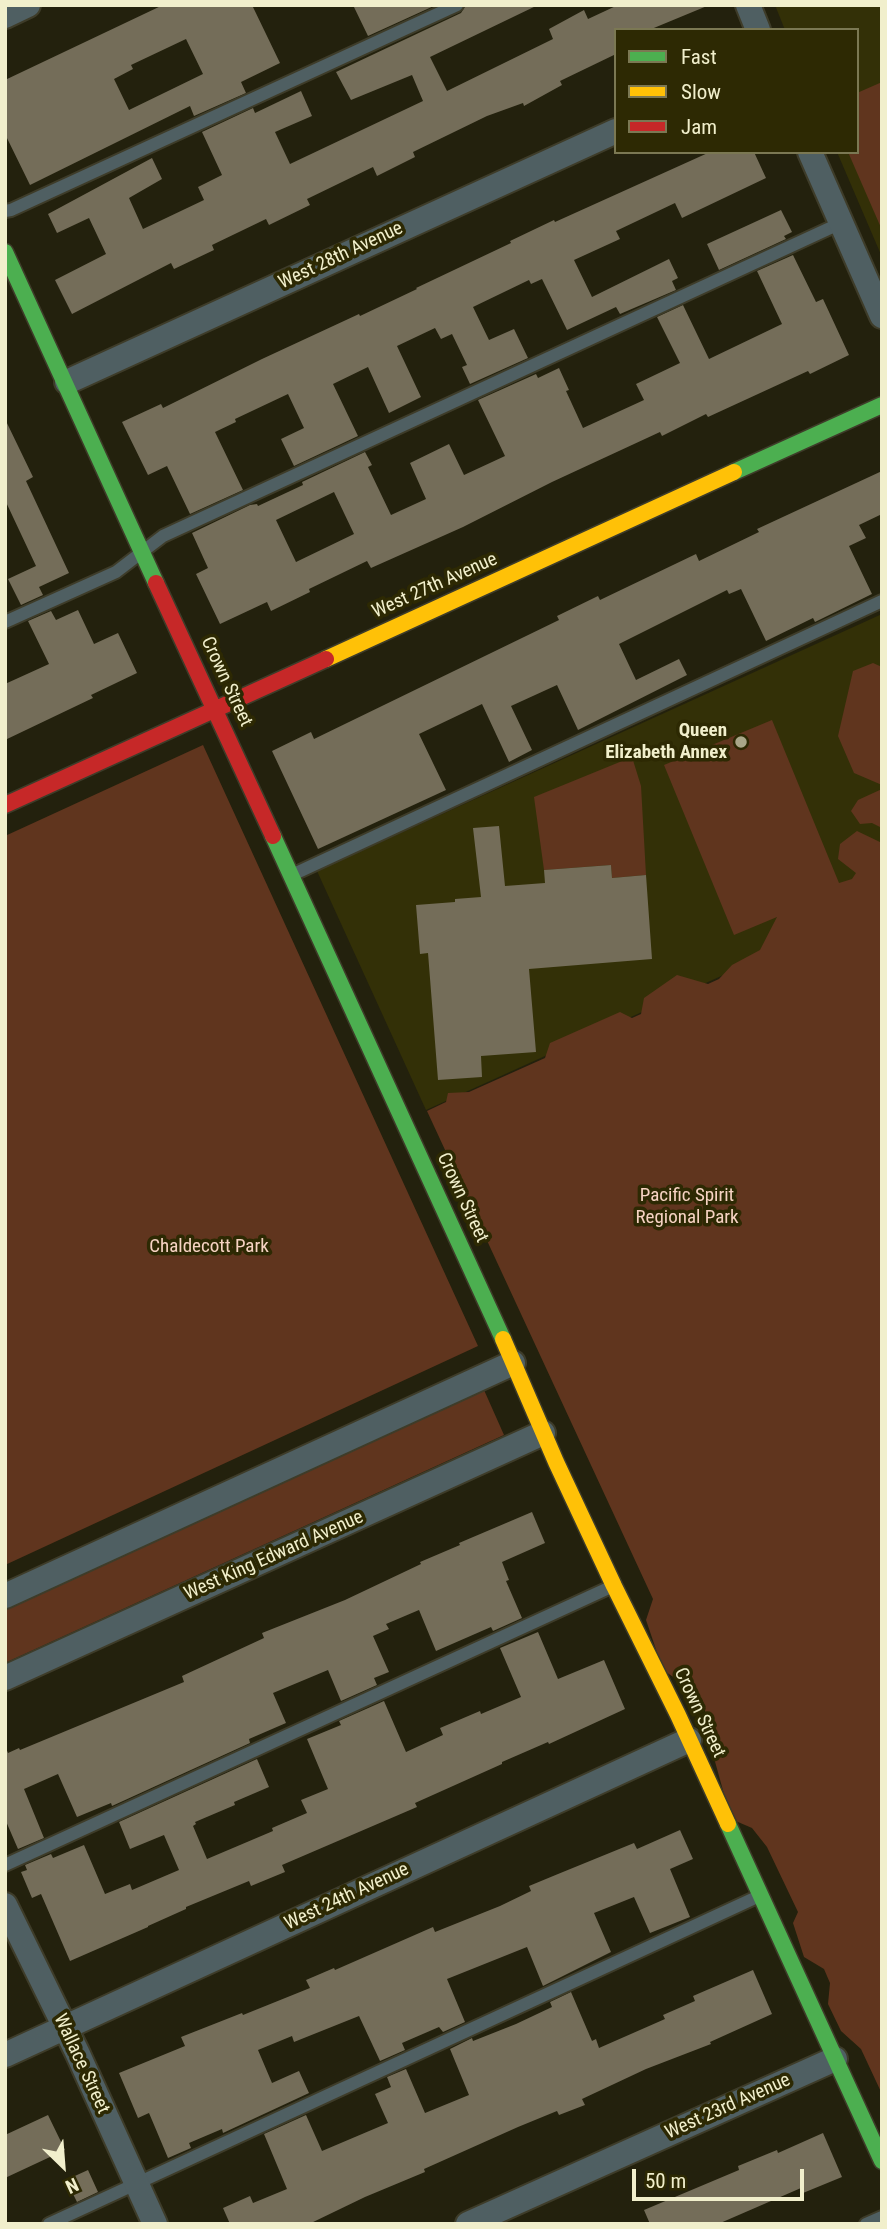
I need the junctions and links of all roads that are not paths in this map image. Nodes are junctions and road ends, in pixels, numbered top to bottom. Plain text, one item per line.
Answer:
1 (28, 5) edge
2 (457, 5) edge
3 (748, 5) edge
4 (5, 16) edge
5 (757, 28) edge
6 (614, 132) edge
7 (811, 154) edge
8 (5, 211) edge
9 (841, 223) junction
10 (5, 252) edge
11 (882, 316) edge
12 (66, 382) junction
13 (882, 405) edge
14 (143, 551) junction
15 (882, 601) edge
16 (5, 622) edge
17 (215, 709) junction
18 (5, 805) edge
19 (290, 876) junction
20 (513, 1363) junction
21 (543, 1433) junction
22 (614, 1586) junction
23 (5, 1596) edge
24 (5, 1678) edge
25 (689, 1740) junction
26 (5, 1865) edge
27 (761, 1895) junction
28 (5, 1905) edge
29 (64, 2028) junction
30 (5, 2055) edge
31 (835, 2059) junction
32 (882, 2161) edge
33 (137, 2183) junction
34 (882, 2217) edge
35 (49, 2224) edge
36 (155, 2224) edge
37 (468, 2224) edge
38 (866, 2224) edge

1 - 4 street
2 - 8 lane
3 - 5 street
6 - 12 street, West 28th Avenue
7 - 9 street
9 - 11 street
9 - 14 lane
10 - 12 street, Crown Street
12 - 14 street, Crown Street
13 - 17 street, West 27th Avenue
14 - 16 lane
14 - 17 street, Crown Street
15 - 19 lane
17 - 18 street, West 27th Avenue
17 - 19 street, Crown Street
19 - 20 street, Crown Street
20 - 21 street, Crown Street
20 - 23 street
21 - 22 street, Crown Street
21 - 24 street, West King Edward Avenue
22 - 25 street, Crown Street
22 - 26 lane
25 - 27 street, Crown Street
25 - 29 street, West 24th Avenue
27 - 31 street, Crown Street
27 - 33 lane
28 - 29 street, Wallace Street
29 - 30 street, West 24th Avenue
29 - 33 street, Wallace Street
31 - 32 street, Crown Street
31 - 37 street, West 23rd Avenue
33 - 35 lane
33 - 36 street, Wallace Street
34 - 38 lane

